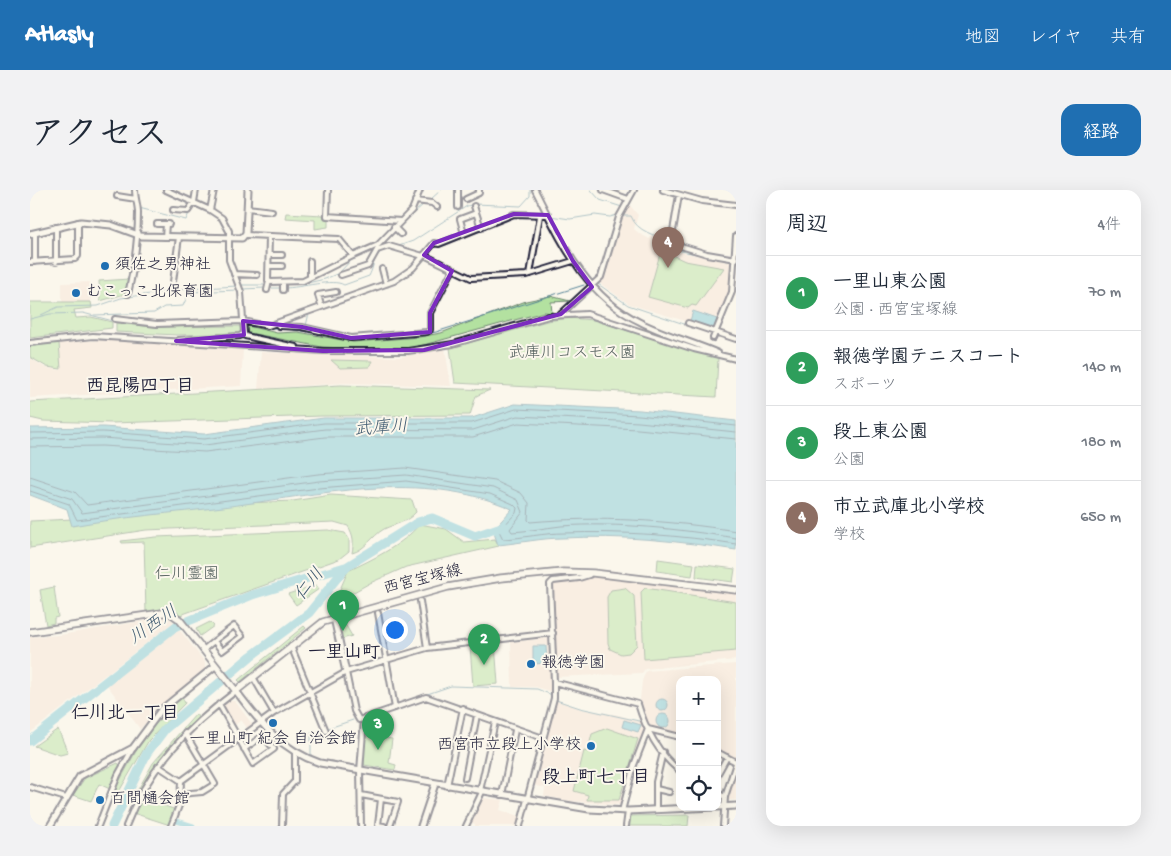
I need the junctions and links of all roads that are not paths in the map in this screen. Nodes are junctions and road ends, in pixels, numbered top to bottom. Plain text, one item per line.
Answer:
1 (135, 190) edge
2 (166, 190) edge
3 (196, 190) edge
4 (214, 190) edge
5 (248, 190) edge
6 (328, 190) edge
7 (420, 190) edge
8 (458, 190) edge
9 (479, 190) edge
10 (535, 190) edge
11 (603, 190) edge
12 (634, 190) edge
13 (663, 190) edge
14 (680, 195) junction
15 (117, 196) dead end
16 (627, 198) junction
17 (136, 199) junction
18 (466, 199) dead end
19 (417, 201) junction
20 (194, 202) junction
21 (736, 205) edge
22 (474, 206) dead end
23 (458, 207) dead end
24 (248, 208) junction
25 (437, 208) dead end
26 (173, 210) dead end
27 (210, 210) junction
28 (272, 211) dead end
29 (476, 213) junction
30 (545, 215) junction
31 (401, 221) junction
32 (78, 222) junction
33 (157, 224) dead end
34 (56, 227) junction
35 (481, 227) junction
36 (464, 232) junction
37 (32, 234) edge
38 (136, 235) junction
39 (246, 235) junction
40 (269, 236) junction
41 (736, 236) edge
42 (165, 237) junction
43 (179, 237) junction
44 (229, 238) junction
45 (379, 247) junction
46 (269, 255) junction
47 (282, 255) dead end
48 (354, 256) junction
49 (425, 256) junction
50 (735, 259) edge
51 (310, 260) dead end
52 (32, 262) edge
53 (56, 262) junction
54 (573, 262) junction
55 (268, 266) junction
56 (282, 266) dead end
57 (735, 266) edge
58 (382, 269) dead end
59 (452, 271) junction
60 (234, 274) junction
61 (530, 274) junction
62 (257, 275) dead end
63 (341, 275) dead end
64 (174, 276) junction
65 (310, 277) junction
66 (181, 278) dead end
67 (269, 281) junction
68 (283, 282) junction
69 (386, 284) junction
70 (592, 287) junction
71 (172, 289) dead end
72 (267, 290) dead end
73 (283, 290) dead end
74 (336, 292) dead end
75 (128, 294) dead end
76 (321, 305) junction
77 (561, 314) junction
78 (115, 320) dead end
79 (243, 322) junction
80 (688, 323) dead end
81 (278, 325) junction
82 (244, 330) junction
83 (715, 332) junction
84 (713, 338) dead end
85 (736, 339) edge
86 (176, 341) junction
87 (30, 343) edge
88 (303, 349) junction
89 (727, 357) junction
90 (736, 359) edge
91 (593, 573) junction
92 (736, 590) edge
93 (420, 601) dead end
94 (378, 613) dead end
95 (334, 618) junction
96 (30, 632) edge
97 (553, 633) junction
98 (214, 641) junction
99 (291, 646) junction
100 (427, 648) junction
101 (203, 650) junction
102 (386, 660) junction
103 (215, 667) junction
104 (346, 672) junction
105 (253, 676) junction
106 (554, 682) junction
107 (236, 690) junction
108 (310, 692) junction
109 (219, 704) junction
110 (395, 708) junction
111 (463, 708) junction
112 (274, 712) junction
113 (477, 715) junction
114 (364, 719) junction
115 (495, 722) junction
116 (260, 723) junction
117 (648, 729) junction
118 (515, 730) junction
119 (326, 731) dead end
120 (185, 733) junction
121 (676, 736) edge
122 (543, 738) junction
123 (238, 739) junction
124 (133, 748) junction
125 (244, 749) junction
126 (663, 752) junction
127 (295, 753) junction
128 (721, 754) edge
129 (726, 757) junction
130 (117, 758) junction
131 (736, 762) edge
132 (203, 764) junction
133 (124, 765) junction
134 (158, 766) junction
135 (676, 767) edge
136 (721, 767) edge
137 (360, 771) junction
138 (464, 778) dead end
139 (181, 781) junction
140 (434, 784) junction
141 (447, 786) junction
142 (30, 787) edge
143 (656, 789) junction
144 (481, 791) junction
145 (669, 792) dead end
146 (180, 794) junction
147 (361, 795) junction
148 (502, 795) junction
149 (721, 795) edge
150 (725, 797) junction
151 (66, 798) junction
152 (527, 798) junction
153 (381, 799) junction
154 (721, 803) edge
155 (736, 806) edge
156 (721, 807) edge
157 (676, 809) edge
158 (656, 810) junction
159 (625, 811) junction
160 (719, 811) edge
161 (50, 826) edge
162 (98, 826) edge
163 (126, 826) edge
164 (171, 826) edge
165 (282, 826) edge
166 (361, 826) edge
167 (384, 826) edge
168 (390, 826) edge
169 (421, 826) edge
170 (466, 826) edge
171 (520, 826) edge
172 (626, 826) edge
173 (722, 826) edge

1 - 17 street
2 - 20 street
3 - 20 street
4 - 27 street
5 - 24 street
6 - 31 street
7 - 19 street
8 - 23 street
9 - 18 street
10 - 30 street
11 - 16 street
12 - 16 street
13 - 14 street
14 - 21 street
14 - 50 street
15 - 17 street
16 - 70 street
17 - 38 street
19 - 25 street
19 - 31 street
20 - 26 street
20 - 27 street
22 - 29 street
24 - 28 street
24 - 39 street
27 - 44 street
29 - 35 street
29 - 36 street
30 - 35 street
30 - 54 street
30 - 61 street
31 - 45 street
32 - 34 street
32 - 38 street
32 - 53 street
33 - 42 street
34 - 37 street
34 - 53 street
35 - 36 street
36 - 49 street
37 - 52 street
38 - 42 street
38 - 75 street
39 - 40 street
39 - 44 street
40 - 46 street
40 - 48 street
41 - 50 street
42 - 43 street
43 - 44 street
43 - 64 street
44 - 60 street
45 - 48 street
45 - 49 street
45 - 63 street
46 - 47 street
46 - 55 street
48 - 65 street
49 - 59 street
49 - 69 street
50 - 57 street
51 - 65 street
52 - 53 street
54 - 61 street
54 - 70 street
55 - 56 street
55 - 67 street
57 - 83 street
58 - 69 street
59 - 61 street
59 - 81 street
60 - 62 street
60 - 79 street
64 - 66 street
64 - 71 street
65 - 68 street
67 - 68 street
67 - 72 street
68 - 73 street
69 - 76 street
70 - 77 street
70 - 89 street
74 - 76 street
76 - 81 street
77 - 88 street
77 - 89 street
78 - 79 street
79 - 81 street
79 - 82 street
80 - 83 street
82 - 86 street
82 - 88 street
83 - 84 street
83 - 85 street
86 - 87 street
86 - 88 street
89 - 90 street
91 - 92 main road, 西宮宝塚線
91 - 95 main road, 西宮宝塚線
91 - 97 street
93 - 100 street
94 - 102 street
95 - 99 main road, 西宮宝塚線
95 - 104 street
96 - 101 main road
97 - 100 street
97 - 106 street
98 - 98 street
98 - 101 street
99 - 105 main road, 西宮宝塚線
99 - 108 street
100 - 102 street
101 - 103 main road
102 - 104 street
102 - 110 street
103 - 107 main road
103 - 124 street
104 - 108 street
104 - 114 street
105 - 107 main road, 西宮宝塚線
105 - 112 street
106 - 117 street
106 - 122 street
107 - 109 street
107 - 116 street
108 - 112 street
108 - 119 street
109 - 120 street
109 - 123 street
110 - 111 street
110 - 114 street
111 - 113 street
111 - 141 street
112 - 116 street
113 - 115 street
113 - 138 street
114 - 137 street
115 - 118 street
115 - 144 street
116 - 123 street
116 - 127 street
117 - 121 street
117 - 126 street
117 - 159 street
118 - 122 street
118 - 148 street
120 - 132 street
120 - 134 street
122 - 152 street
123 - 125 street
123 - 132 street
124 - 130 street
124 - 133 street
125 - 125 street
126 - 135 street
126 - 143 street
127 - 137 street
127 - 165 street
128 - 129 street
129 - 131 street
129 - 136 street
130 - 133 street
130 - 151 street
131 - 150 street
132 - 139 street
132 - 146 street
133 - 162 street
134 - 139 street
134 - 163 street
137 - 140 street
137 - 147 street
139 - 146 street
140 - 141 street
140 - 169 street
141 - 144 street
142 - 151 street
143 - 145 street
143 - 158 street
144 - 148 street
144 - 170 street
146 - 164 street
147 - 153 street
147 - 166 street
148 - 152 street
149 - 150 street
150 - 154 street
151 - 161 street
152 - 159 street
152 - 171 street
153 - 167 street
153 - 168 street
155 - 156 street
157 - 158 street
158 - 159 street
159 - 172 street
160 - 173 street

